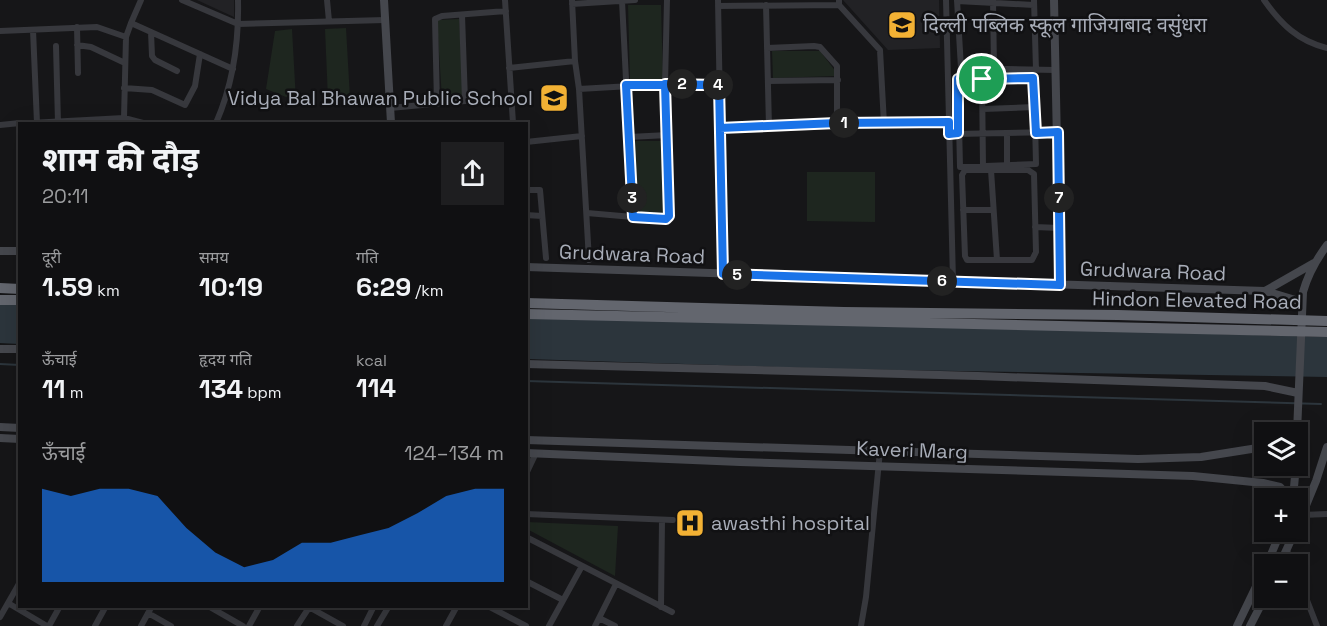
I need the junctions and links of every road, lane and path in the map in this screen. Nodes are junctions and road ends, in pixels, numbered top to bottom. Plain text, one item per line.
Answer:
1 (141, 0) edge
2 (183, 0) edge
3 (238, 0) edge
4 (327, 0) edge
5 (384, 0) edge
6 (505, 0) edge
7 (635, 0) edge
8 (667, 0) edge
9 (946, 0) edge
10 (1054, 0) edge
11 (1264, 0) edge
12 (622, 1) edge
13 (957, 1) edge
14 (572, 2) edge
15 (993, 2) edge
16 (718, 3) edge
17 (839, 3) edge
18 (1034, 3) edge
19 (766, 5) junction
20 (506, 11) junction
21 (462, 15) junction
22 (385, 20) junction
23 (329, 21) junction
24 (131, 23) junction
25 (238, 24) junction
26 (78, 27) junction
27 (33, 30) junction
28 (0, 31) edge
29 (151, 32) junction
30 (126, 37) junction
31 (77, 45) junction
32 (56, 46) dead end
33 (767, 48) junction
34 (1327, 48) edge
35 (200, 54) junction
36 (575, 61) junction
37 (125, 63) junction
38 (994, 68) junction
39 (232, 69) junction
40 (509, 69) junction
41 (1036, 70) junction
42 (1055, 70) junction
43 (177, 71) dead end
44 (78, 73) dead end
45 (982, 79) junction
46 (838, 80) junction
47 (768, 81) junction
48 (665, 84) junction
49 (626, 85) junction
50 (719, 85) junction
51 (124, 87) junction
52 (579, 88) junction
53 (437, 104) junction
54 (1034, 107) junction
55 (390, 108) junction
56 (983, 109) junction
57 (124, 118) junction
58 (37, 122) edge
59 (58, 122) edge
60 (139, 122) edge
61 (216, 122) edge
62 (391, 122) edge
63 (513, 122) edge
64 (949, 122) junction
65 (18, 123) edge
66 (837, 123) junction
67 (0, 124) edge
68 (884, 124) junction
69 (769, 127) junction
70 (720, 128) junction
71 (1058, 132) junction
72 (958, 133) junction
73 (984, 133) junction
74 (1007, 133) junction
75 (1036, 133) junction
76 (949, 134) junction
77 (668, 135) junction
78 (582, 136) junction
79 (629, 137) junction
80 (528, 142) edge
81 (983, 167) junction
82 (1007, 167) junction
83 (991, 170) junction
84 (528, 189) edge
85 (963, 210) junction
86 (993, 210) junction
87 (587, 213) junction
88 (528, 215) edge
89 (542, 216) junction
90 (633, 217) junction
91 (1035, 227) junction
92 (1059, 228) junction
93 (1327, 245) edge
94 (0, 251) edge
95 (18, 251) edge
96 (546, 258) dead end
97 (589, 260) dead end
98 (997, 260) junction
99 (1314, 263) junction
100 (528, 267) edge
101 (723, 274) junction
102 (953, 281) junction
103 (1060, 285) junction
104 (0, 288) edge
105 (18, 289) edge
106 (1265, 291) junction
107 (0, 300) edge
108 (18, 300) edge
109 (1302, 302) junction
110 (528, 303) edge
111 (528, 314) edge
112 (1327, 321) edge
113 (1327, 332) edge
114 (0, 349) edge
115 (18, 349) edge
116 (528, 364) edge
117 (1298, 396) junction
118 (1297, 422) edge
119 (0, 427) edge
120 (18, 428) edge
121 (0, 438) edge
122 (18, 439) edge
123 (528, 440) edge
124 (740, 447) junction
125 (1327, 447) edge
126 (1254, 449) edge
127 (880, 451) junction
128 (531, 453) edge
129 (740, 462) junction
130 (879, 465) junction
131 (1282, 488) edge
132 (1308, 501) edge
133 (528, 514) edge
134 (1327, 514) edge
135 (1308, 515) edge
136 (662, 520) junction
137 (673, 520) dead end
138 (528, 538) edge
139 (1290, 542) edge
140 (1287, 550) junction
141 (1285, 554) edge
142 (1288, 554) edge
143 (582, 566) junction
144 (528, 582) edge
145 (616, 584) junction
146 (18, 586) edge
147 (1254, 596) edge
148 (563, 600) junction
149 (8, 603) junction
150 (1308, 603) edge
151 (661, 607) junction
152 (59, 608) edge
153 (105, 608) edge
154 (151, 608) edge
155 (212, 608) edge
156 (259, 608) edge
157 (308, 608) edge
158 (312, 608) edge
159 (373, 608) edge
160 (388, 608) edge
161 (456, 608) edge
162 (492, 608) edge
163 (1256, 608) edge
164 (672, 612) dead end
165 (148, 613) junction
166 (0, 617) edge
167 (599, 618) junction
168 (1243, 625) edge
169 (48, 626) edge
170 (95, 626) edge
171 (141, 626) edge
172 (171, 626) edge
173 (243, 626) edge
174 (249, 626) edge
175 (297, 626) edge
176 (344, 626) edge
177 (364, 626) edge
178 (377, 626) edge
179 (446, 626) edge
180 (526, 626) edge
181 (549, 626) edge
182 (595, 626) edge
183 (615, 626) edge
184 (861, 626) edge
185 (1317, 626) edge

1 - 24 street
2 - 25 street
3 - 25 street
4 - 23 street
5 - 22 street
6 - 20 street
7 - 12 street
8 - 48 street
9 - 64 street
10 - 42 street
11 - 34 street
12 - 14 street
12 - 49 street
13 - 15 street
13 - 38 street
14 - 36 street
15 - 18 street
15 - 38 street
16 - 19 street
16 - 50 street
17 - 19 street
17 - 68 street
18 - 41 street
19 - 33 street
20 - 21 street
20 - 40 street
21 - 53 street
21 - 53 street
22 - 23 street
22 - 55 street
23 - 25 street
24 - 29 street
24 - 30 street
25 - 39 street
26 - 27 street
26 - 30 street
26 - 31 street
27 - 28 street
27 - 58 street
29 - 35 street
29 - 43 street
30 - 37 street
31 - 37 street
31 - 44 street
32 - 59 street
33 - 46 street
33 - 47 street
35 - 39 street
35 - 51 street
36 - 40 street
36 - 52 street
37 - 51 street
38 - 41 street
39 - 61 street
40 - 63 street
41 - 42 street
42 - 71 street
45 - 54 street
45 - 56 street
45 - 72 street
46 - 47 street
46 - 66 street
47 - 69 street
48 - 49 street
48 - 50 street
48 - 77 street
49 - 52 street
49 - 79 street
50 - 70 street
51 - 57 street
52 - 78 street
53 - 55 street
54 - 56 street
54 - 75 street
55 - 62 street
56 - 73 street
57 - 59 street
57 - 60 street
64 - 68 street
64 - 76 street
65 - 67 street
66 - 68 street
66 - 69 street
69 - 70 street
70 - 101 street
71 - 75 street
71 - 92 street
72 - 73 street
72 - 76 street
72 - 81 street
73 - 74 street
73 - 81 street
74 - 75 street
74 - 82 street
75 - 82 street
76 - 102 street
77 - 79 street
77 - 90 street
78 - 80 street
78 - 87 street
79 - 90 street
81 - 82 street
83 - 85 street
83 - 86 street
83 - 91 street
84 - 89 street
85 - 86 street
85 - 98 street
86 - 98 street
87 - 90 street
87 - 97 street
88 - 89 street
89 - 96 street
91 - 92 street
91 - 98 street
92 - 103 street
93 - 99 street
94 - 95 street
99 - 106 street
99 - 109 street
100 - 101 street, Grudwara Road
101 - 102 street, Grudwara Road
102 - 103 street, Grudwara Road
103 - 106 street, Grudwara Road
104 - 105 highway
106 - 109 street, Grudwara Road
107 - 108 highway
109 - 117 street
110 - 112 highway, Hindon Elevated Road
111 - 113 highway, Hindon Elevated Road
114 - 115 street
116 - 117 street
117 - 118 street
119 - 120 street
121 - 122 street
123 - 124 street, Kaveri Marg
124 - 127 street, Kaveri Marg
124 - 129 street
125 - 132 street
126 - 127 street, Kaveri Marg
127 - 130 street
128 - 129 street, Kaveri Marg
129 - 130 street, Kaveri Marg
130 - 131 street, Kaveri Marg
130 - 184 street
133 - 136 street
134 - 135 street
136 - 137 street
136 - 151 street
138 - 143 street
139 - 140 street
140 - 141 street
140 - 142 street
143 - 145 street
143 - 148 street
144 - 148 street
145 - 151 street
145 - 167 street
146 - 149 street
147 - 168 street
148 - 181 street
149 - 166 street
149 - 169 street
150 - 185 street
151 - 164 street
152 - 169 street
153 - 170 street
154 - 165 street
155 - 173 street
156 - 174 street
157 - 175 street
158 - 176 street
159 - 177 street
160 - 178 street
161 - 179 street
162 - 180 street
163 - 168 street
165 - 171 street
165 - 172 street
167 - 182 street
167 - 183 street

